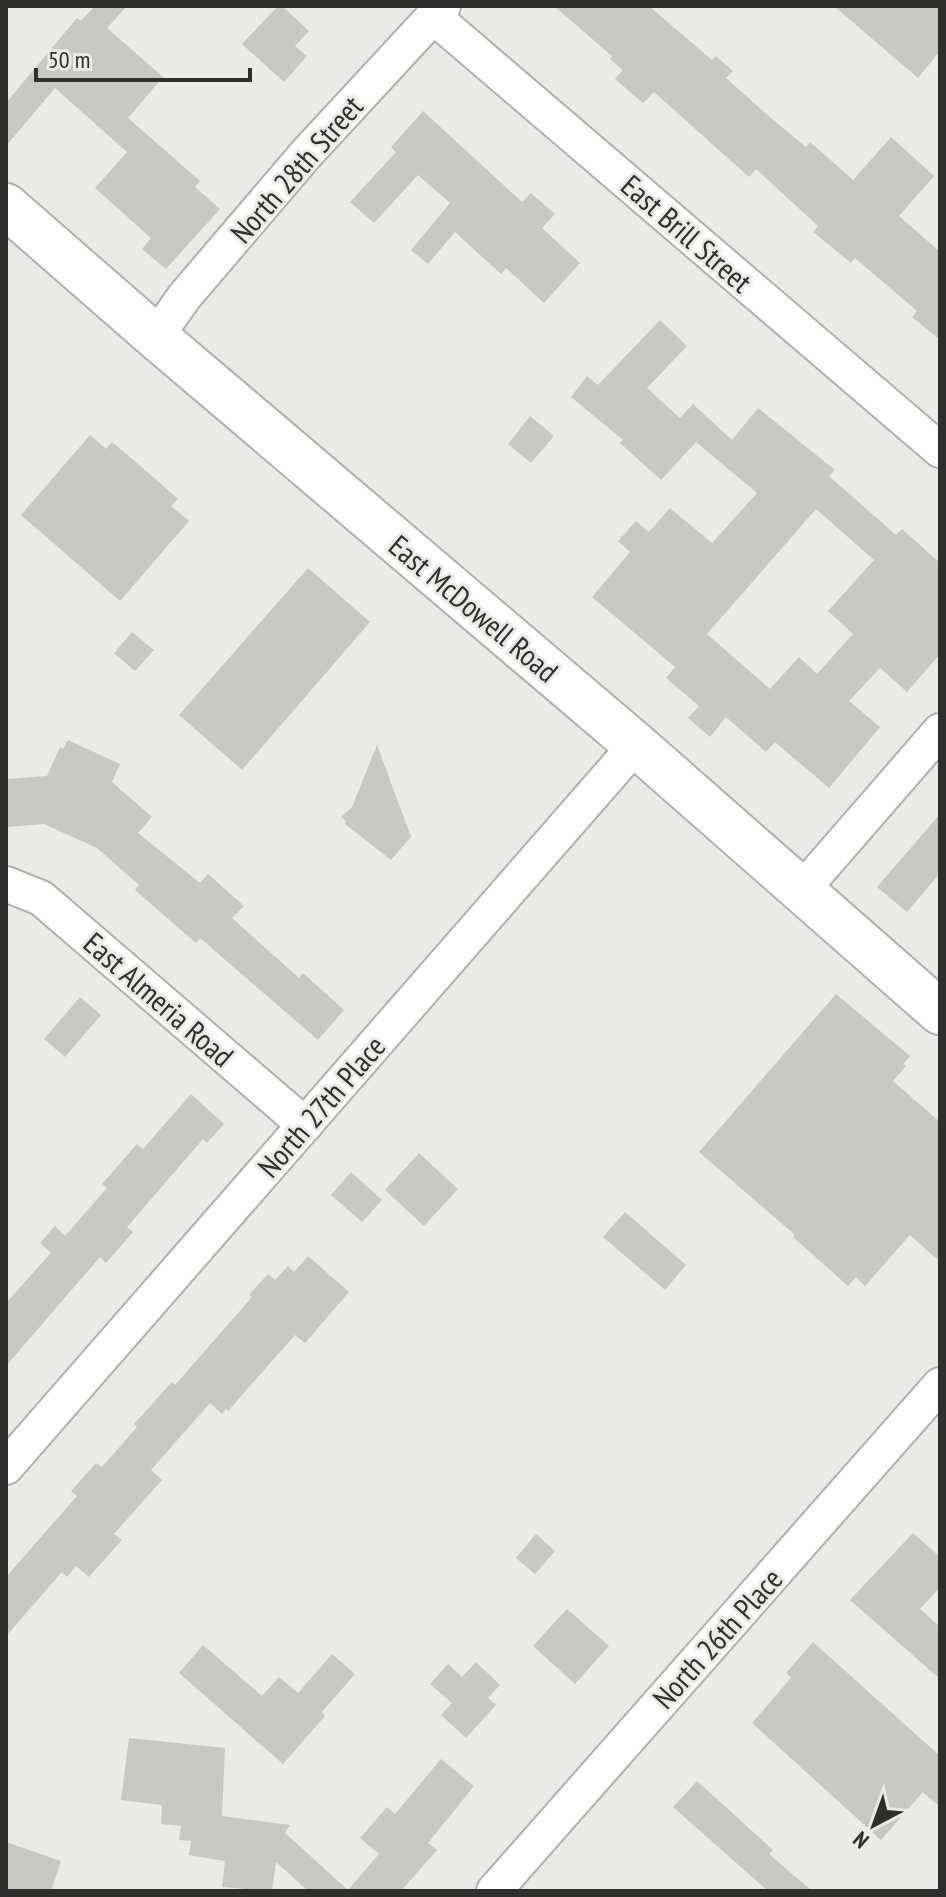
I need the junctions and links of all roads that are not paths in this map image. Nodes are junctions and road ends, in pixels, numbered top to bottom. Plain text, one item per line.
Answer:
1 (439, 11) edge
2 (6, 206) edge
3 (156, 337) junction
4 (940, 450) edge
5 (940, 731) edge
6 (636, 745) junction
7 (6, 884) edge
8 (801, 891) junction
9 (940, 1012) edge
10 (305, 1125) junction
11 (940, 1385) edge
12 (6, 1467) edge
13 (494, 1891) edge

1 - 3 street, North 28th Street
1 - 4 street, East Brill Street
2 - 3 main road, East McDowell Road
3 - 6 main road, East McDowell Road
5 - 8 street
6 - 8 main road, East McDowell Road
6 - 10 street, North 27th Place
7 - 10 street, East Almeria Road
8 - 9 main road, East McDowell Road
10 - 12 street, North 27th Place
11 - 13 street, North 26th Place

